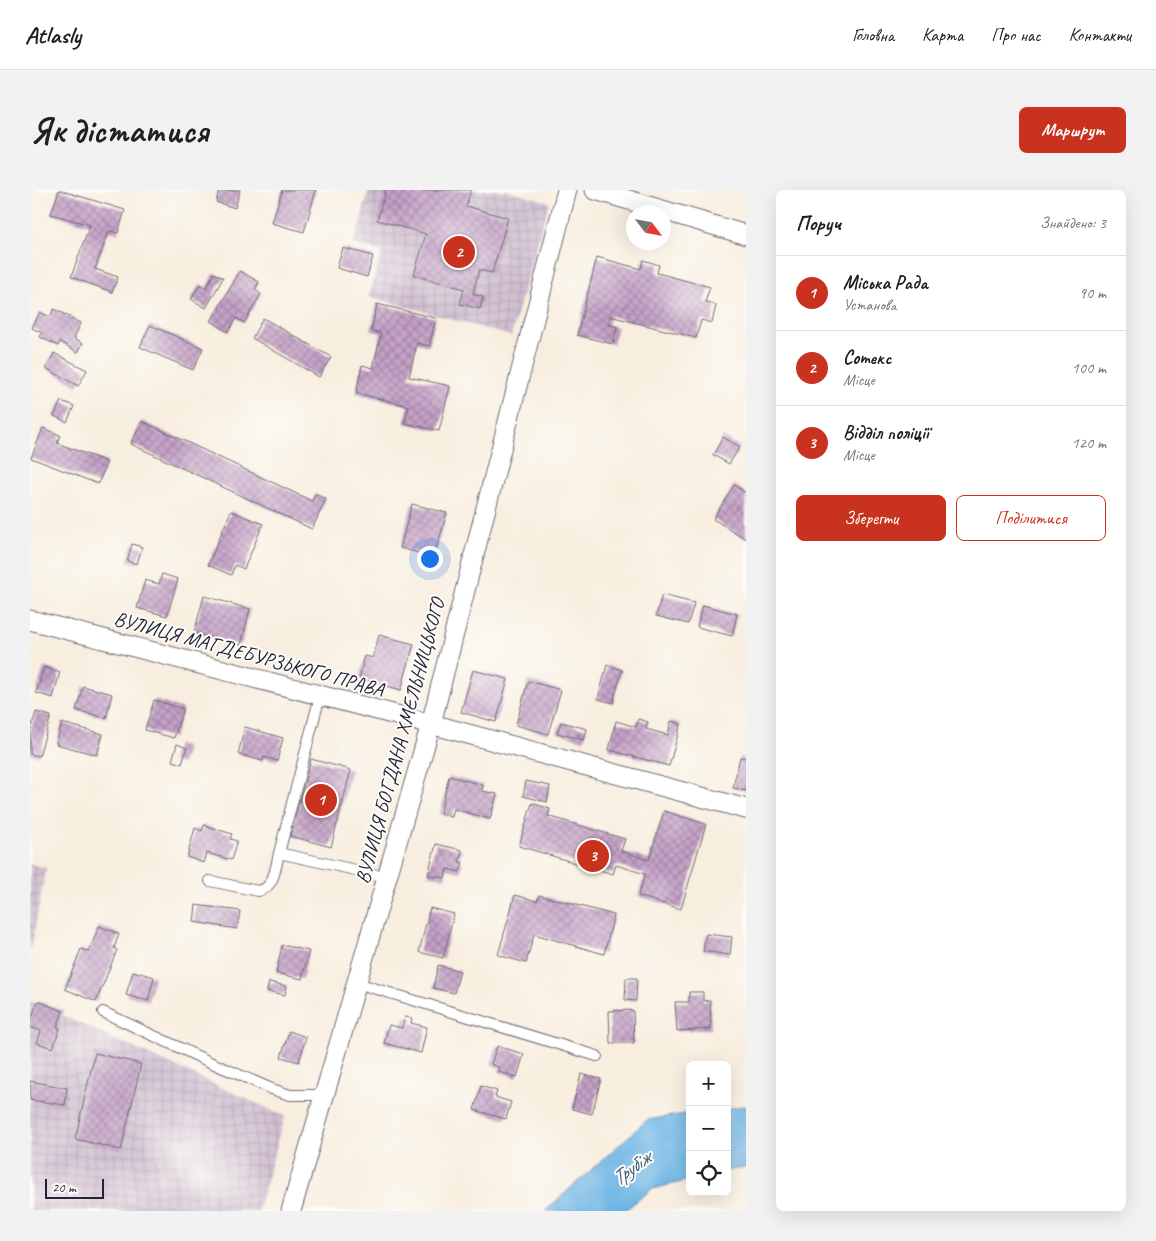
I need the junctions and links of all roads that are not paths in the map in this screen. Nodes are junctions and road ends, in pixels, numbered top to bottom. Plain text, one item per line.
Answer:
1 (566, 190) edge
2 (595, 190) edge
3 (746, 235) edge
4 (30, 620) edge
5 (320, 696) junction
6 (431, 724) junction
7 (746, 809) edge
8 (279, 853) junction
9 (387, 877) junction
10 (210, 881) dead end
11 (357, 983) junction
12 (103, 1012) dead end
13 (597, 1056) dead end
14 (324, 1095) junction
15 (292, 1211) edge

1 - 6 street, ВУЛИЦЯ БОГДАНА ХМЕЛЬНИЦЬКОГО
2 - 3 street
4 - 5 street, ВУЛИЦЯ МАГДЕБУРЗЬКОГО ПРАВА
5 - 6 street, ВУЛИЦЯ МАГДЕБУРЗЬКОГО ПРАВА
5 - 8 lane
6 - 7 street, ВУЛИЦЯ МАГДЕБУРЗЬКОГО ПРАВА
6 - 9 street, ВУЛИЦЯ БОГДАНА ХМЕЛЬНИЦЬКОГО
8 - 9 lane
8 - 10 lane
9 - 11 street, ВУЛИЦЯ БОГДАНА ХМЕЛЬНИЦЬКОГО
11 - 13 lane
11 - 14 street, ВУЛИЦЯ БОГДАНА ХМЕЛЬНИЦЬКОГО
12 - 14 lane
14 - 15 street, ВУЛИЦЯ БОГДАНА ХМЕЛЬНИЦЬКОГО

